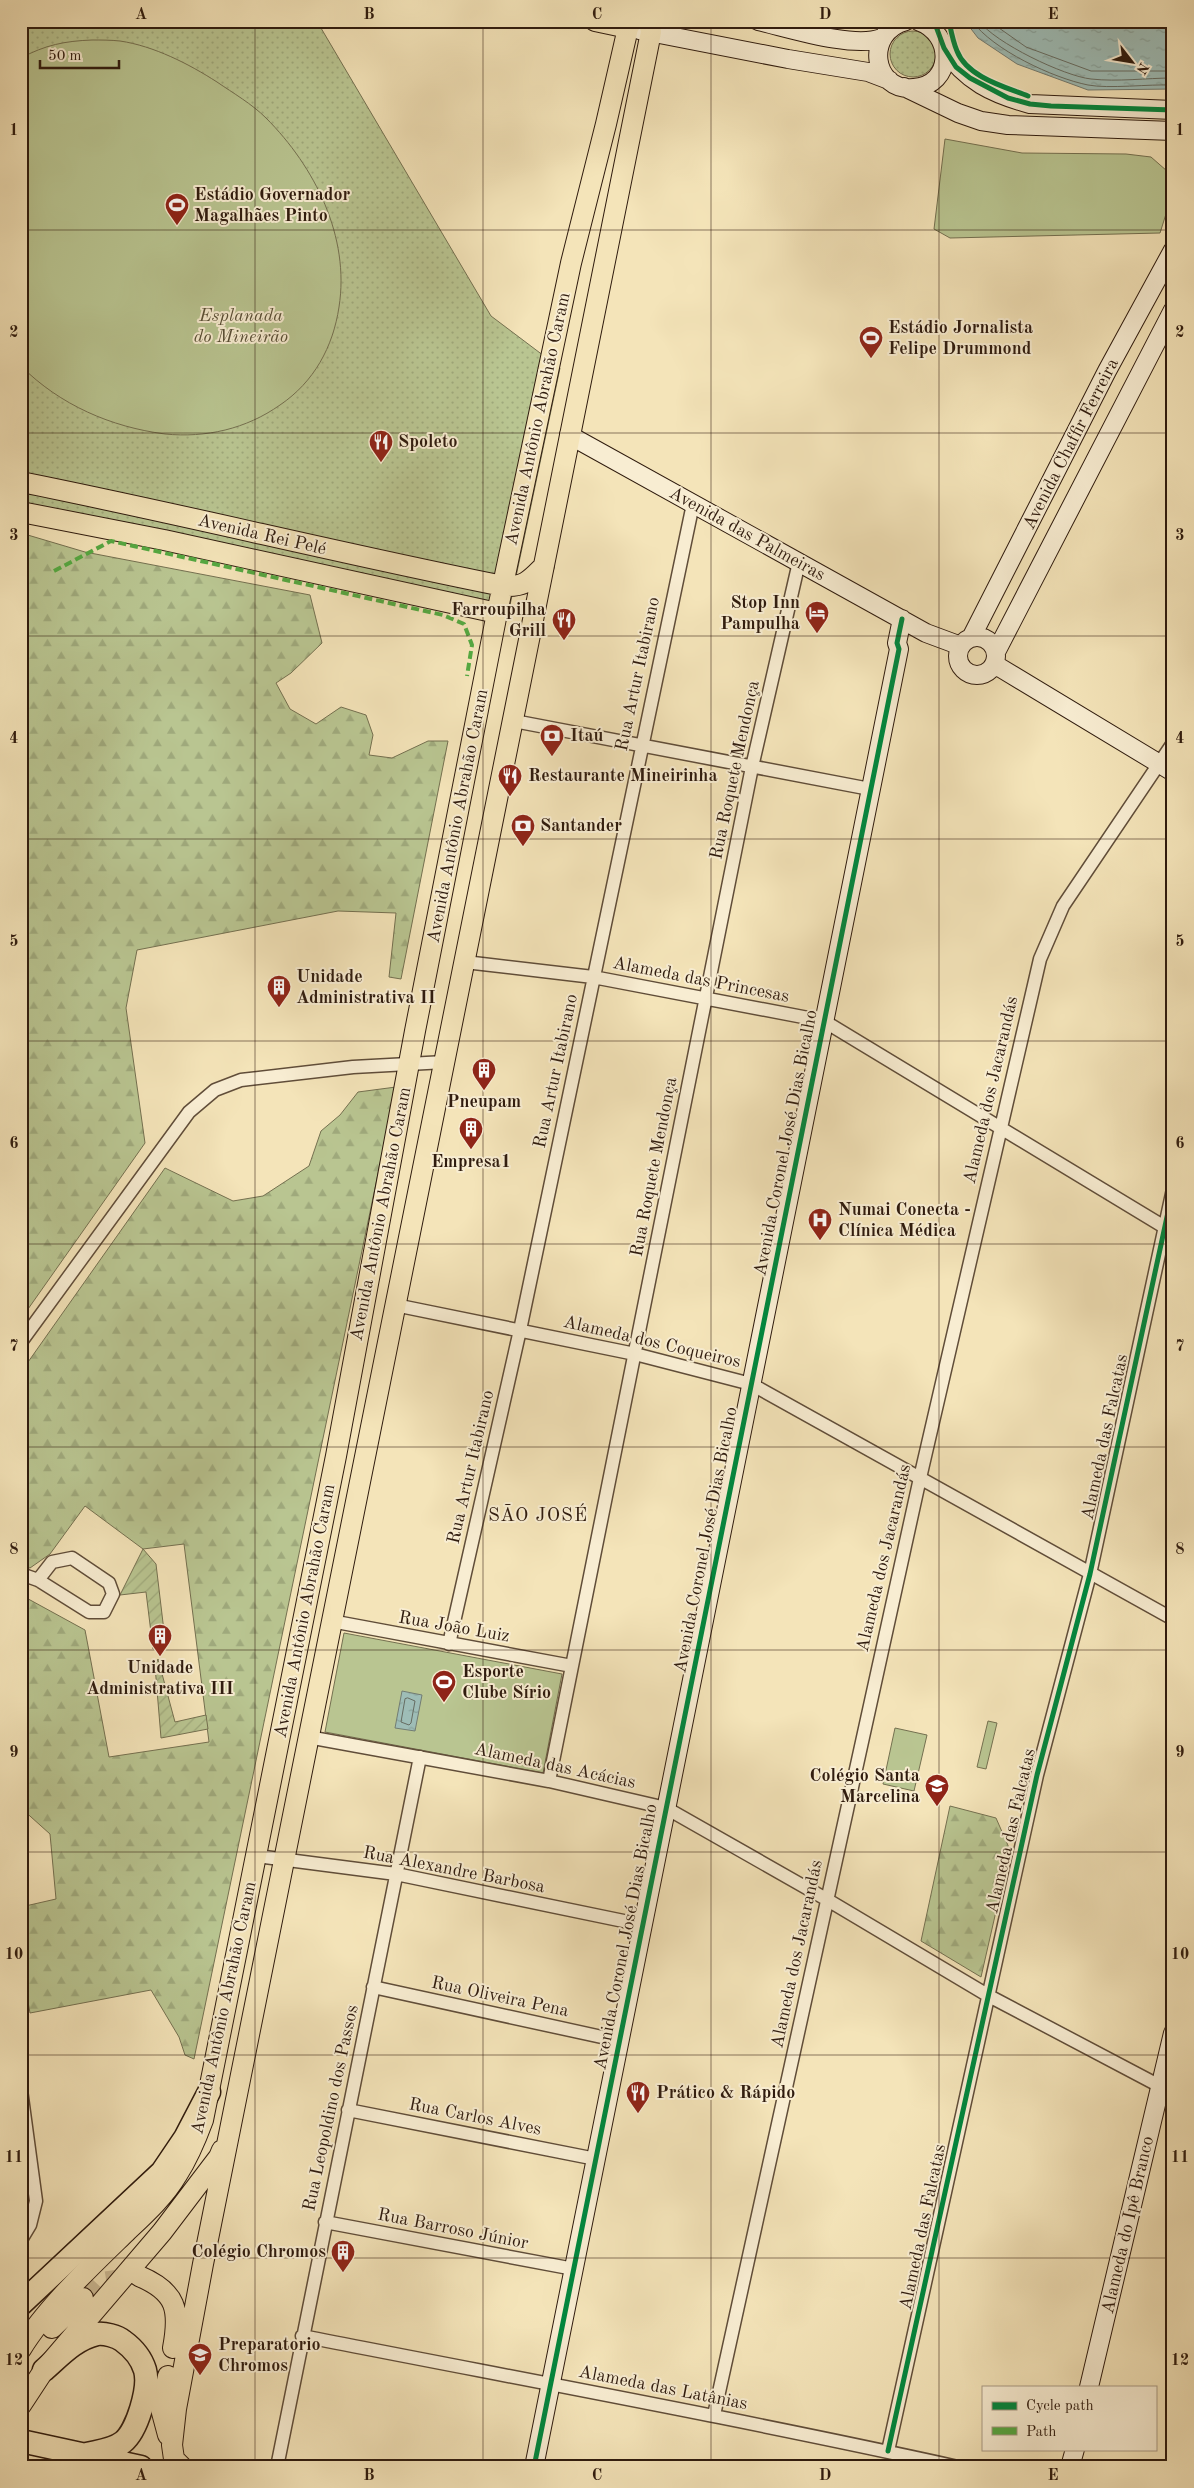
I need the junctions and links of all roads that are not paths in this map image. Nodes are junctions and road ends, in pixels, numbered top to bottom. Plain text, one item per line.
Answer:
1 (595, 21) edge
2 (758, 21) edge
3 (918, 21) edge
4 (934, 21) edge
5 (901, 22) edge
6 (630, 25) edge
7 (650, 27) edge
8 (882, 38) junction
9 (942, 43) junction
10 (896, 84) junction
11 (1173, 110) edge
12 (1173, 130) edge
13 (1173, 250) edge
14 (571, 261) junction
15 (603, 266) junction
16 (1172, 315) edge
17 (559, 318) junction
18 (591, 322) junction
19 (569, 435) junction
20 (21, 482) edge
21 (111, 500) junction
22 (693, 504) junction
23 (21, 512) edge
24 (164, 540) junction
25 (368, 559) junction
26 (799, 562) junction
27 (544, 566) junction
28 (322, 575) junction
29 (503, 586) junction
30 (497, 613) junction
31 (905, 622) junction
32 (964, 649) junction
33 (992, 663) junction
34 (514, 721) junction
35 (1173, 743) edge
36 (641, 744) junction
37 (752, 767) junction
38 (1165, 768) edge
39 (870, 790) junction
40 (465, 962) junction
41 (593, 978) junction
42 (705, 999) junction
43 (824, 1021) junction
44 (444, 1062) junction
45 (409, 1064) junction
46 (1000, 1129) junction
47 (1173, 1189) edge
48 (1169, 1230) edge
49 (395, 1305) junction
50 (520, 1330) junction
51 (21, 1342) edge
52 (634, 1354) junction
53 (751, 1384) junction
54 (336, 1456) junction
55 (363, 1462) junction
56 (920, 1478) junction
57 (21, 1574) edge
58 (1090, 1574) junction
59 (38, 1580) junction
60 (1173, 1619) edge
61 (330, 1621) junction
62 (450, 1644) junction
63 (572, 1666) junction
64 (308, 1737) junction
65 (420, 1757) junction
66 (549, 1781) junction
67 (666, 1808) junction
68 (257, 1856) junction
69 (284, 1861) junction
70 (396, 1874) junction
71 (826, 1899) junction
72 (643, 1925) junction
73 (373, 1987) junction
74 (988, 1996) junction
75 (1173, 2033) edge
76 (620, 2041) junction
77 (1167, 2089) edge
78 (21, 2090) edge
79 (209, 2092) junction
80 (348, 2110) junction
81 (230, 2127) junction
82 (596, 2159) junction
83 (325, 2222) junction
84 (21, 2240) edge
85 (574, 2269) junction
86 (138, 2276) tunnel mouth
87 (83, 2298) tunnel mouth
88 (21, 2304) edge
89 (302, 2336) junction
90 (21, 2349) edge
91 (21, 2361) edge
92 (44, 2370) junction
93 (551, 2385) junction
94 (1089, 2386) edge
95 (21, 2405) edge
96 (714, 2415) junction
97 (21, 2441) edge
98 (172, 2445) junction
99 (1074, 2450) edge
100 (888, 2451) junction
101 (87, 2454) junction
102 (141, 2467) edge
103 (182, 2467) edge
104 (277, 2467) edge
105 (534, 2467) edge
106 (958, 2467) edge
107 (1070, 2467) edge

1 - 6 main road
2 - 8 street
3 - 9 street
4 - 9 street
5 - 8 street
6 - 7 street
6 - 14 main road, Avenida Antônio Abrahão Caram
7 - 10 street
7 - 15 main road, Avenida Antônio Abrahão Caram
8 - 10 street
9 - 10 street
9 - 11 street
10 - 12 street
13 - 32 street, Avenida Chaffir Ferreira
14 - 15 main road
14 - 17 main road, Avenida Antônio Abrahão Caram
15 - 18 main road, Avenida Antônio Abrahão Caram
16 - 33 street, Avenida Chaffir Ferreira
17 - 18 main road
17 - 29 main road, Avenida Antônio Abrahão Caram
18 - 19 main road, Avenida Antônio Abrahão Caram
19 - 22 street, Avenida das Palmeiras
19 - 27 main road, Avenida Antônio Abrahão Caram
20 - 21 main road, Avenida Rei Pelé
21 - 24 main road
21 - 25 main road, Avenida Rei Pelé
22 - 26 street, Avenida das Palmeiras
22 - 36 street, Rua Artur Itabirano
23 - 24 main road, Avenida Rei Pelé
24 - 28 main road, Avenida Rei Pelé
25 - 28 main road
25 - 29 main road, Avenida Rei Pelé
26 - 31 street, Avenida das Palmeiras
26 - 37 street, Rua Roquete Mendonça
27 - 29 main road, Avenida Rei Pelé
27 - 34 main road, Avenida Antônio Abrahão Caram
28 - 30 main road, Avenida Rei Pelé
29 - 30 main road, Avenida Antônio Abrahão Caram
30 - 45 main road, Avenida Antônio Abrahão Caram
31 - 32 street, Avenida das Palmeiras
31 - 39 street, Avenida Coronel José Dias Bicalho
32 - 33 street
32 - 33 street
33 - 38 street
34 - 36 street
34 - 40 main road, Avenida Antônio Abrahão Caram
35 - 38 street, Alameda dos Jacarandás
36 - 37 street
36 - 41 street, Rua Artur Itabirano
37 - 39 street
37 - 42 street, Rua Roquete Mendonça
38 - 46 street, Alameda dos Jacarandás
39 - 43 street, Avenida Coronel José Dias Bicalho
40 - 41 street, Alameda das Princesas
40 - 44 main road, Avenida Antônio Abrahão Caram
41 - 42 street, Alameda das Princesas
41 - 50 street, Rua Artur Itabirano
42 - 43 street, Alameda das Princesas
42 - 52 street, Rua Roquete Mendonça
43 - 46 street, Alameda das Princesas
43 - 53 street, Avenida Coronel José Dias Bicalho
44 - 45 street
44 - 49 main road, Avenida Antônio Abrahão Caram
45 - 51 street
45 - 54 main road, Avenida Antônio Abrahão Caram
46 - 48 street, Alameda das Princesas
46 - 56 street, Alameda dos Jacarandás
47 - 48 street, Alameda das Falcatas
48 - 58 street, Alameda das Falcatas
49 - 50 street, Alameda dos Coqueiros
49 - 55 main road, Avenida Antônio Abrahão Caram
50 - 52 street, Alameda dos Coqueiros
50 - 62 street, Rua Artur Itabirano
52 - 53 street, Alameda dos Coqueiros
52 - 63 street, Rua Roquete Mendonça
53 - 56 street, Alameda dos Coqueiros
53 - 67 street, Avenida Coronel José Dias Bicalho
54 - 55 main road
54 - 68 main road, Avenida Antônio Abrahão Caram
55 - 61 main road, Avenida Antônio Abrahão Caram
56 - 58 street, Alameda dos Coqueiros
56 - 71 street, Alameda dos Jacarandás
57 - 59 street
58 - 60 street, Alameda dos Coqueiros
58 - 74 street, Alameda das Falcatas
59 - 59 street
61 - 62 street, Rua João Luiz
61 - 64 main road, Avenida Antônio Abrahão Caram
62 - 63 street, Rua João Luiz
63 - 66 street, Rua Roquete Mendonça
64 - 65 street, Alameda das Acácias
64 - 69 main road, Avenida Antônio Abrahão Caram
65 - 66 street, Alameda das Acácias
65 - 70 street, Rua Leopoldino dos Passos
66 - 67 street, Alameda das Acácias
67 - 71 street, Alameda das Acácias
67 - 72 street, Avenida Coronel José Dias Bicalho
68 - 69 street, Rua Alexandre Barbosa
68 - 79 main road, Avenida Antônio Abrahão Caram
69 - 70 street, Rua Alexandre Barbosa
69 - 81 main road, Avenida Antônio Abrahão Caram
70 - 72 street, Rua Alexandre Barbosa
70 - 73 street, Rua Leopoldino dos Passos
71 - 74 street, Alameda das Acácias
71 - 96 street, Alameda dos Jacarandás
72 - 76 street, Avenida Coronel José Dias Bicalho
73 - 76 street, Rua Oliveira Pena
73 - 80 street, Rua Leopoldino dos Passos
74 - 77 street, Alameda das Acácias
74 - 100 street, Alameda das Falcatas
75 - 77 street, Alameda do Ipê Branco
76 - 82 street, Avenida Coronel José Dias Bicalho
77 - 94 street, Alameda do Ipê Branco
78 - 84 street
79 - 88 highway
79 - 90 main road, Avenida Antônio Abrahão Caram
80 - 82 street, Rua Carlos Alves
80 - 83 street, Rua Leopoldino dos Passos
81 - 92 main road, Avenida Antônio Abrahão Caram
81 - 98 main road, Avenida Antônio Abrahão Caram
82 - 85 street, Avenida Coronel José Dias Bicalho
83 - 85 street, Rua Barroso Júnior
83 - 89 street, Rua Leopoldino dos Passos
85 - 93 street, Avenida Coronel José Dias Bicalho
86 - 98 main road
87 - 91 main road
89 - 93 street, Alameda das Latânias
89 - 104 street, Rua Leopoldino dos Passos
92 - 95 main road, Avenida Antônio Abrahão Caram
92 - 101 highway
93 - 96 street, Alameda das Latânias
93 - 105 street, Avenida Coronel José Dias Bicalho
96 - 100 street, Alameda das Latânias
97 - 101 highway
98 - 103 main road
99 - 107 street
100 - 106 street, Alameda das Latânias
101 - 102 highway

